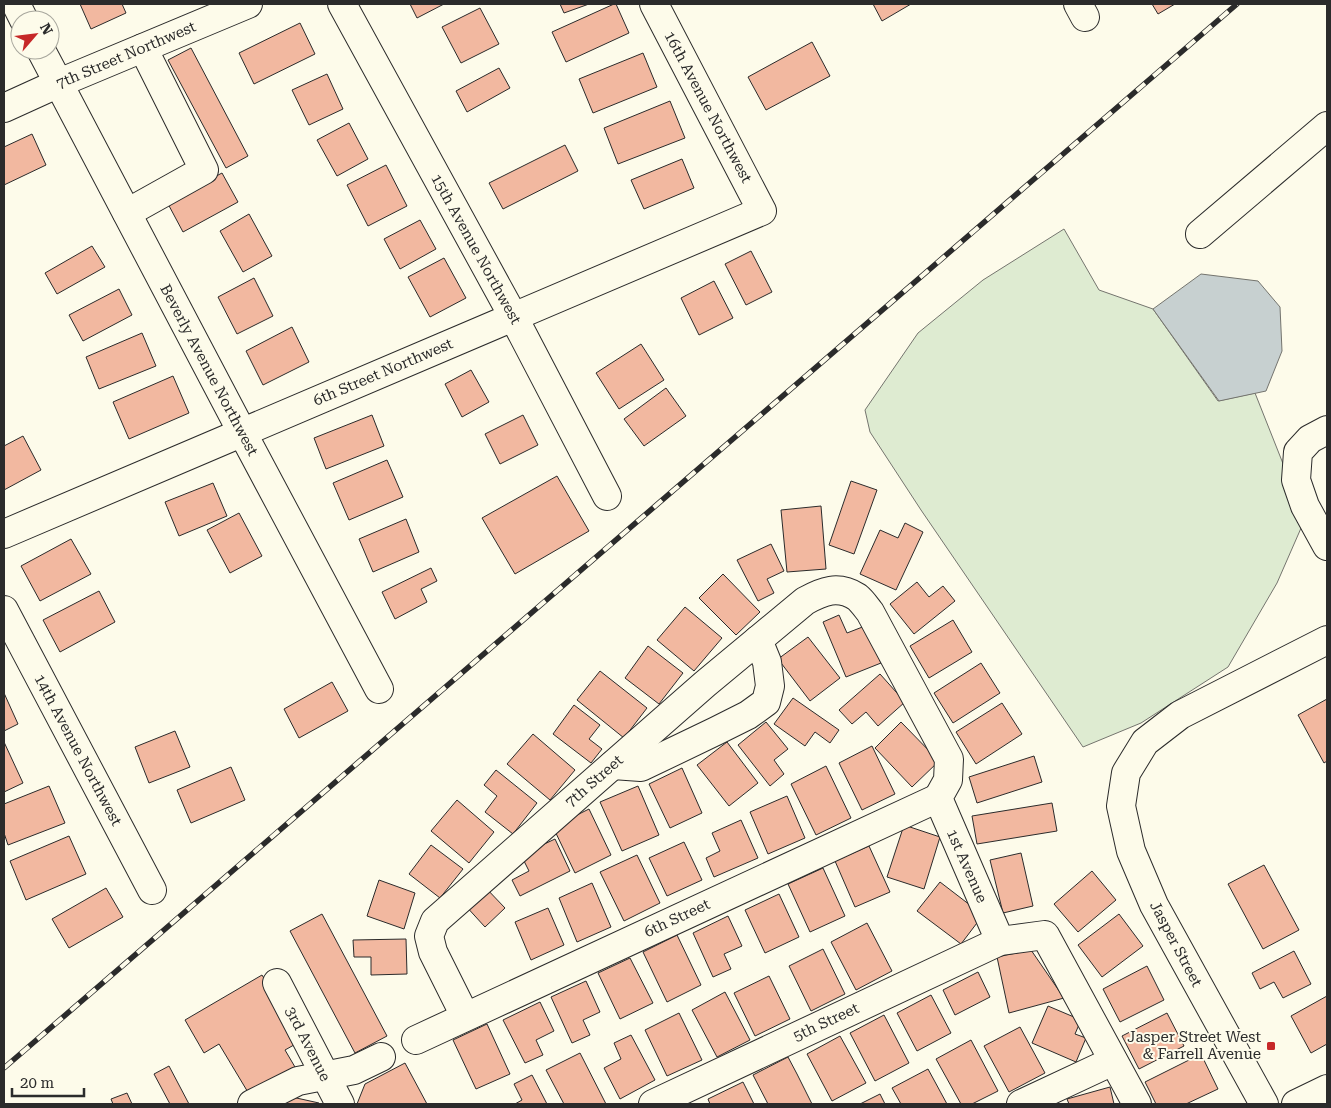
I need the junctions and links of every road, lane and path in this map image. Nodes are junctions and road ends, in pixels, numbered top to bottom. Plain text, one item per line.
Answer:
1 (248, 4) edge
2 (342, 4) edge
3 (654, 4) edge
4 (143, 48) junction
5 (46, 60) edge
6 (59, 84) junction
7 (4, 108) edge
8 (1327, 126) edge
9 (762, 211) joint
10 (127, 213) junction
11 (1200, 234) dead end
12 (513, 316) junction
13 (1327, 430) edge
14 (242, 432) junction
15 (608, 496) dead end
16 (4, 534) edge
17 (1327, 546) edge
18 (4, 610) edge
19 (758, 640) junction
20 (1327, 640) edge
21 (379, 689) dead end
22 (613, 765) junction
23 (938, 798) junction
24 (152, 890) dead end
25 (1000, 941) junction
26 (277, 983) dead end
27 (465, 1016) junction
28 (416, 1040) dead end
29 (381, 1057) dead end
30 (1113, 1061) junction
31 (324, 1075) junction
32 (1327, 1089) edge
33 (252, 1104) edge
34 (340, 1104) edge
35 (653, 1104) edge
36 (1021, 1104) edge
37 (1137, 1104) edge
38 (1264, 1104) edge
39 (1296, 1104) edge

1 - 4 street, 7th Street Northwest
2 - 12 street, 15th Avenue Northwest
3 - 9 street, 16th Avenue Northwest
4 - 6 street, 7th Street Northwest
4 - 10 street
5 - 6 street, Beverly Avenue Northwest
6 - 7 street, 7th Street Northwest
6 - 10 street, Beverly Avenue Northwest
8 - 11 street
9 - 12 street, 6th Street Northwest
10 - 14 street, Beverly Avenue Northwest
12 - 14 street, 6th Street Northwest
12 - 15 street, 15th Avenue Northwest
13 - 17 street
14 - 16 street, 6th Street Northwest
14 - 21 street, Beverly Avenue Northwest
18 - 24 street, 14th Avenue Northwest
19 - 22 street, 7th Street
19 - 22 street
19 - 23 street, 7th Street
20 - 38 street, Jasper Street
22 - 27 street, 7th Street
23 - 25 street, 1st Avenue
23 - 27 street, 6th Street
25 - 30 street
25 - 35 street, 5th Street
26 - 31 street, 3rd Avenue
27 - 28 street, 6th Street
29 - 31 street
30 - 36 street
30 - 37 street
31 - 33 street
31 - 34 street, 3rd Avenue
32 - 39 street

